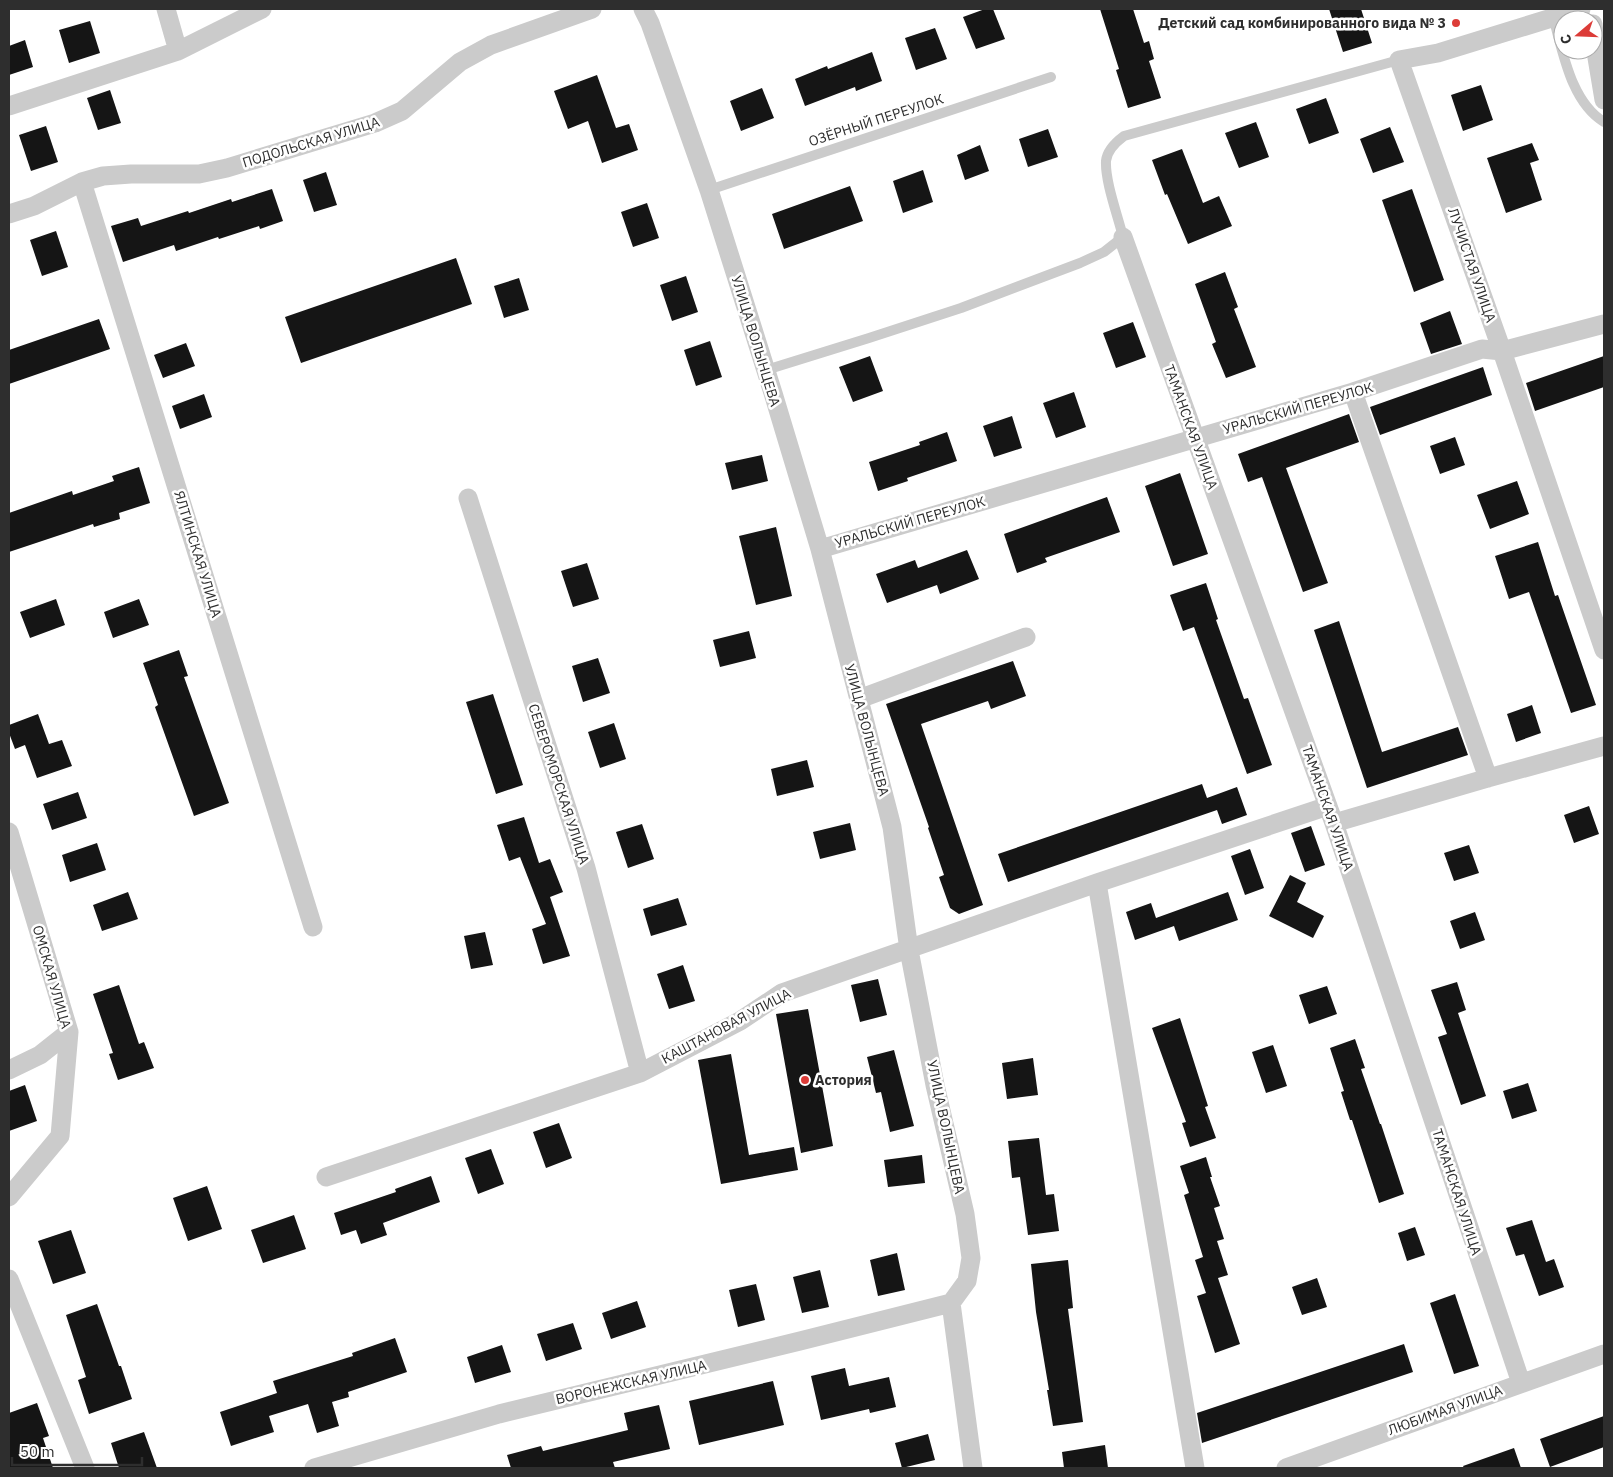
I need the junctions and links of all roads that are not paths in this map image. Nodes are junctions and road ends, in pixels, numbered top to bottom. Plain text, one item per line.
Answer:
1 (166, 9) edge
2 (262, 9) edge
3 (592, 9) edge
4 (643, 9) edge
5 (1553, 17) edge
6 (178, 51) junction
7 (1399, 60) junction
8 (1566, 60) edge
9 (1597, 60) edge
10 (1051, 77) dead end
11 (1604, 100) edge
12 (9, 106) edge
13 (1604, 122) edge
14 (82, 182) junction
15 (709, 190) junction
16 (9, 214) edge
17 (1123, 237) junction
18 (1604, 324) edge
19 (1502, 351) junction
20 (766, 370) junction
21 (1353, 392) junction
22 (1195, 438) junction
23 (468, 498) dead end
24 (820, 548) junction
25 (1026, 637) dead end
26 (1604, 650) edge
27 (859, 699) junction
28 (1604, 746) edge
29 (1488, 778) junction
30 (1331, 815) junction
31 (9, 832) edge
32 (1097, 883) junction
33 (313, 927) dead end
34 (909, 950) junction
35 (68, 1032) junction
36 (9, 1070) edge
37 (640, 1073) junction
38 (326, 1177) dead end
39 (9, 1197) edge
40 (9, 1279) edge
41 (951, 1303) junction
42 (1604, 1354) edge
43 (1521, 1383) junction
44 (85, 1468) edge
45 (314, 1468) edge
46 (973, 1468) edge
47 (1195, 1468) edge
48 (1286, 1468) edge

1 - 6 street
2 - 6 street
3 - 14 street, ПОДОЛЬСКАЯ УЛИЦА
4 - 15 street, УЛИЦА ВОЛЫНЦЕВА
5 - 7 street
6 - 12 street
7 - 17 lane
7 - 19 street, ЛУЧИСТАЯ УЛИЦА
8 - 13 lane
9 - 11 street
10 - 15 lane, ОЗЁРНЫЙ ПЕРЕУЛОК
14 - 16 street, ПОДОЛЬСКАЯ УЛИЦА
14 - 33 street, ЯЛТИНСКАЯ УЛИЦА
15 - 20 street, УЛИЦА ВОЛЫНЦЕВА
17 - 20 lane
17 - 22 street, ТАМАНСКАЯ УЛИЦА
18 - 19 street, УРАЛЬСКИЙ ПЕРЕУЛОК
19 - 21 street, УРАЛЬСКИЙ ПЕРЕУЛОК
19 - 26 street, ЛУЧИСТАЯ УЛИЦА
20 - 24 street, УЛИЦА ВОЛЫНЦЕВА
21 - 22 street, УРАЛЬСКИЙ ПЕРЕУЛОК
21 - 29 street
22 - 24 street, УРАЛЬСКИЙ ПЕРЕУЛОК
22 - 30 street, ТАМАНСКАЯ УЛИЦА
23 - 37 street, СЕВЕРОМОРСКАЯ УЛИЦА
24 - 27 street, УЛИЦА ВОЛЫНЦЕВА
25 - 27 street
27 - 34 street, УЛИЦА ВОЛЫНЦЕВА
28 - 29 street, КАШТАНОВАЯ УЛИЦА
29 - 30 street, КАШТАНОВАЯ УЛИЦА
30 - 32 street, КАШТАНОВАЯ УЛИЦА
30 - 43 street, ТАМАНСКАЯ УЛИЦА
31 - 35 street, ОМСКАЯ УЛИЦА
32 - 34 street, КАШТАНОВАЯ УЛИЦА
32 - 47 street
34 - 37 street, КАШТАНОВАЯ УЛИЦА
34 - 41 street, УЛИЦА ВОЛЫНЦЕВА
35 - 36 street
35 - 39 street, ОМСКАЯ УЛИЦА
37 - 38 street, КАШТАНОВАЯ УЛИЦА
40 - 44 street
41 - 45 street, ВОРОНЕЖСКАЯ УЛИЦА
41 - 46 street
42 - 43 street, ЛЮБИМАЯ УЛИЦА
43 - 48 street, ЛЮБИМАЯ УЛИЦА

